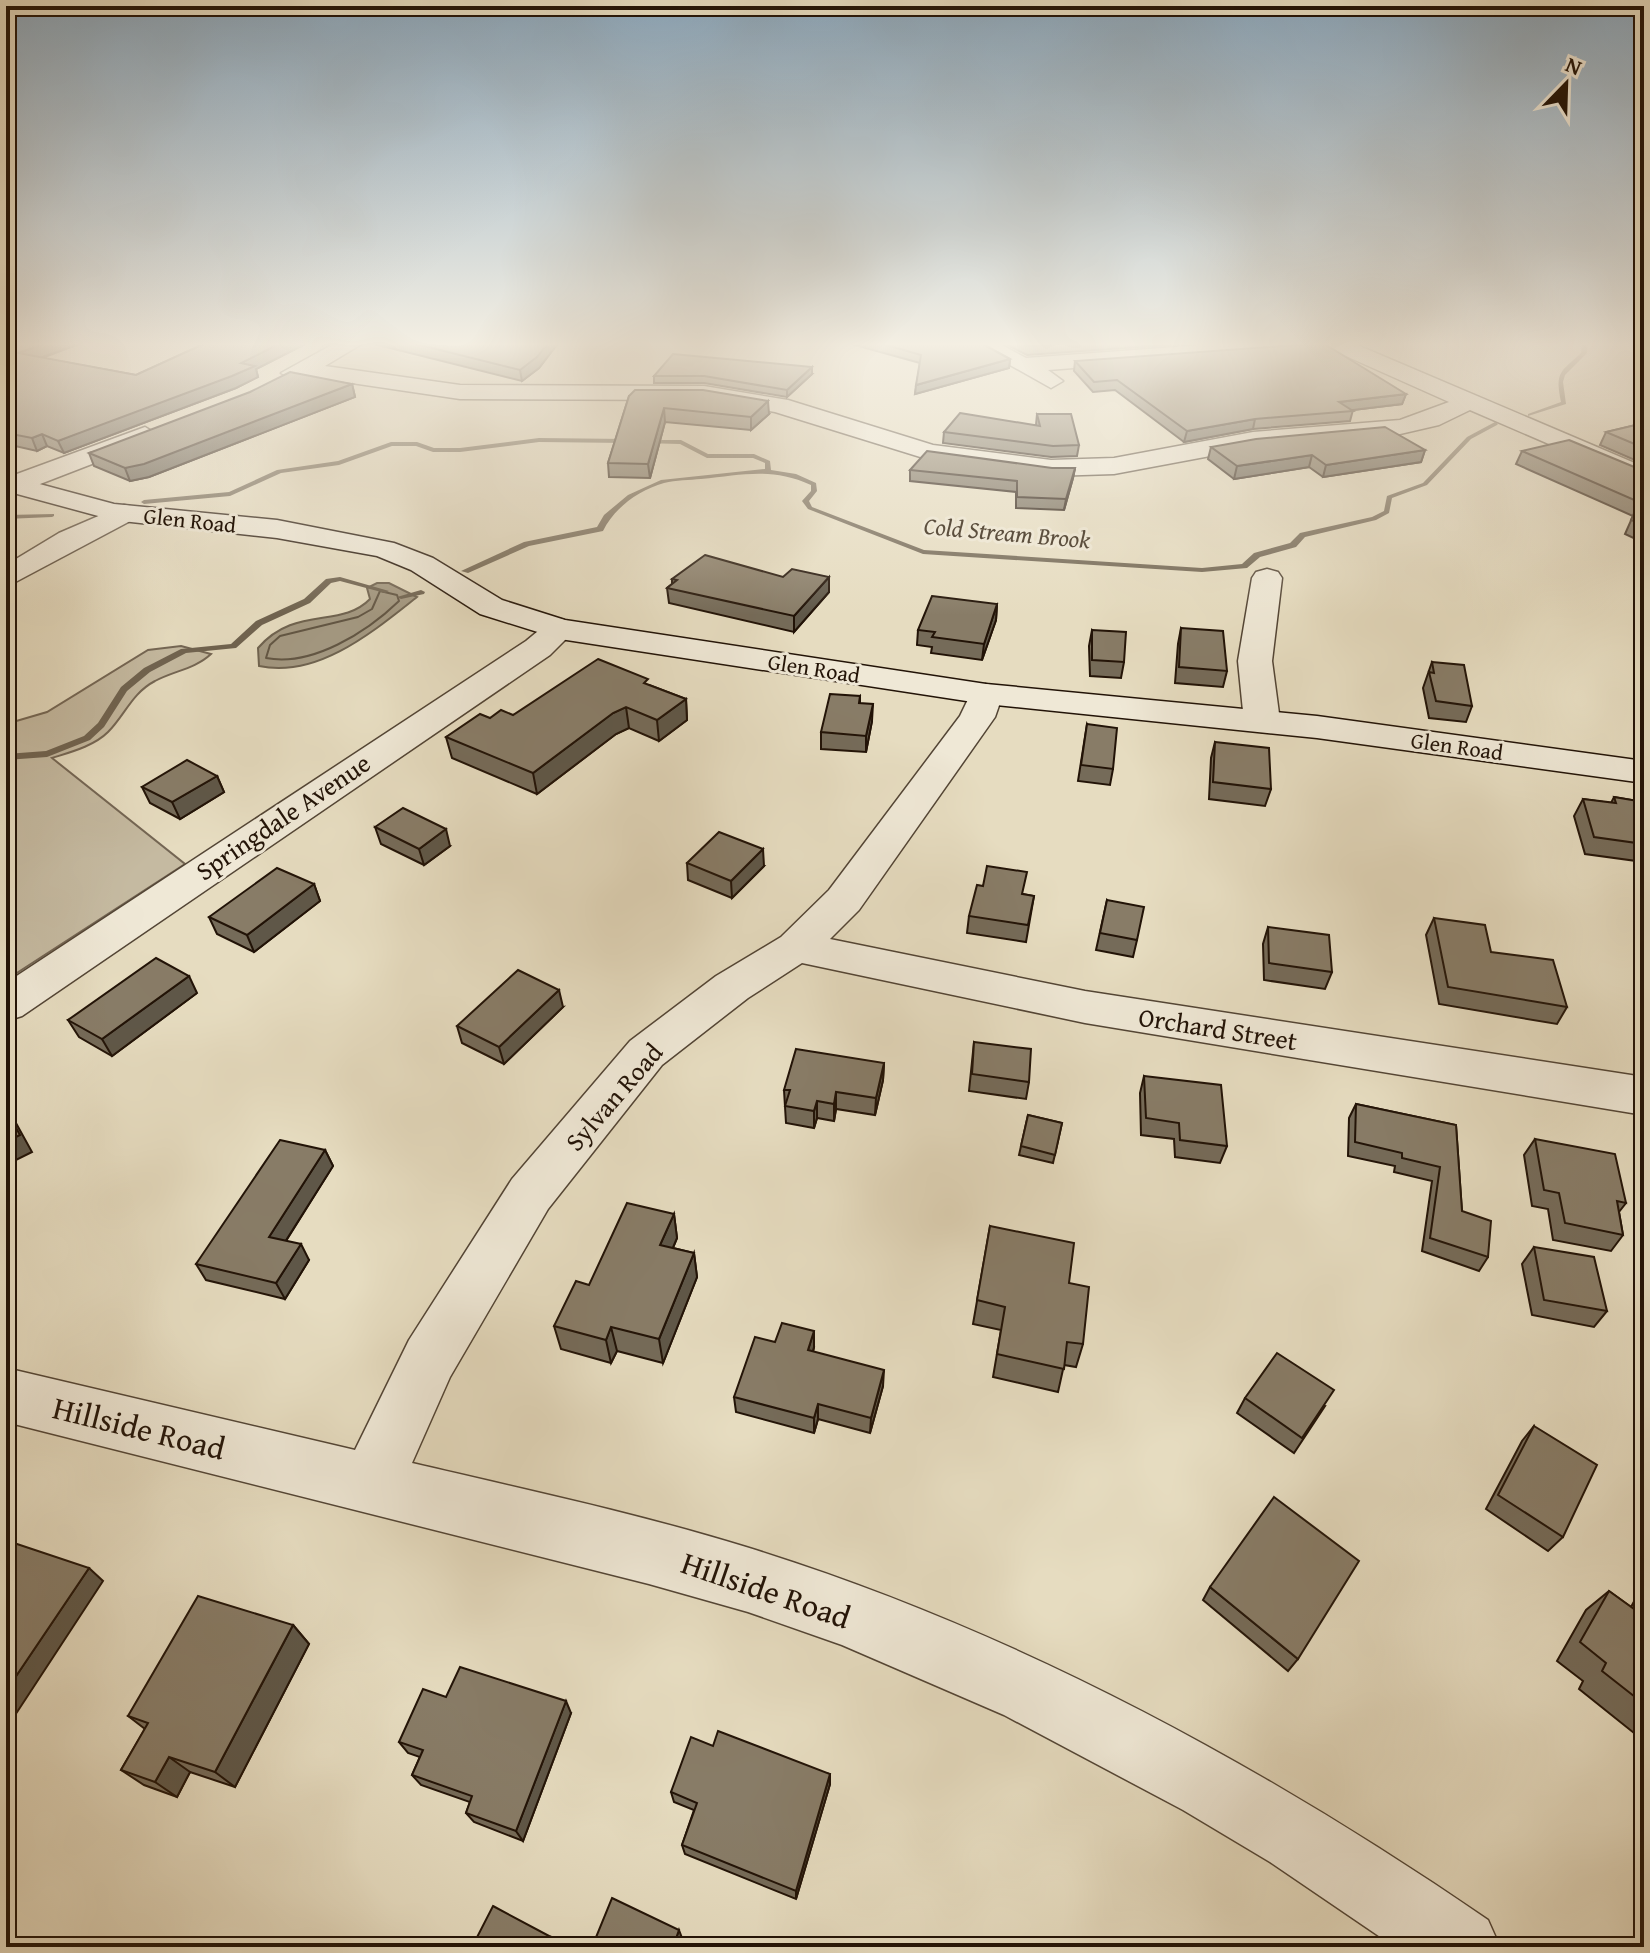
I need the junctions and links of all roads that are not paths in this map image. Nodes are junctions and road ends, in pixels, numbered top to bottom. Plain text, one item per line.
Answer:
1 (148, 433) edge
2 (869, 433) edge
3 (1331, 433) edge
4 (1541, 433) edge
5 (1644, 477) edge
6 (9, 484) edge
7 (89, 506) junction
8 (124, 513) junction
9 (69, 539) junction
10 (6, 578) edge
11 (1267, 578) dead end
12 (560, 629) junction
13 (986, 694) junction
14 (1262, 721) junction
15 (1644, 772) edge
16 (796, 947) junction
17 (6, 1005) edge
18 (1644, 1096) edge
19 (6, 1395) edge
20 (371, 1484) junction
21 (1461, 1947) edge

1 - 6 street
2 - 3 street
4 - 5 street
6 - 7 street, Glen Road
7 - 8 street, Glen Road
7 - 9 street
8 - 9 street
8 - 12 street, Glen Road
9 - 10 street
11 - 14 street
12 - 13 street, Glen Road
12 - 17 street, Springdale Avenue
13 - 14 street, Glen Road
13 - 16 street, Sylvan Road
14 - 15 street, Glen Road
16 - 18 street, Orchard Street
16 - 20 street, Sylvan Road
19 - 20 street, Hillside Road
20 - 21 street, Hillside Road

